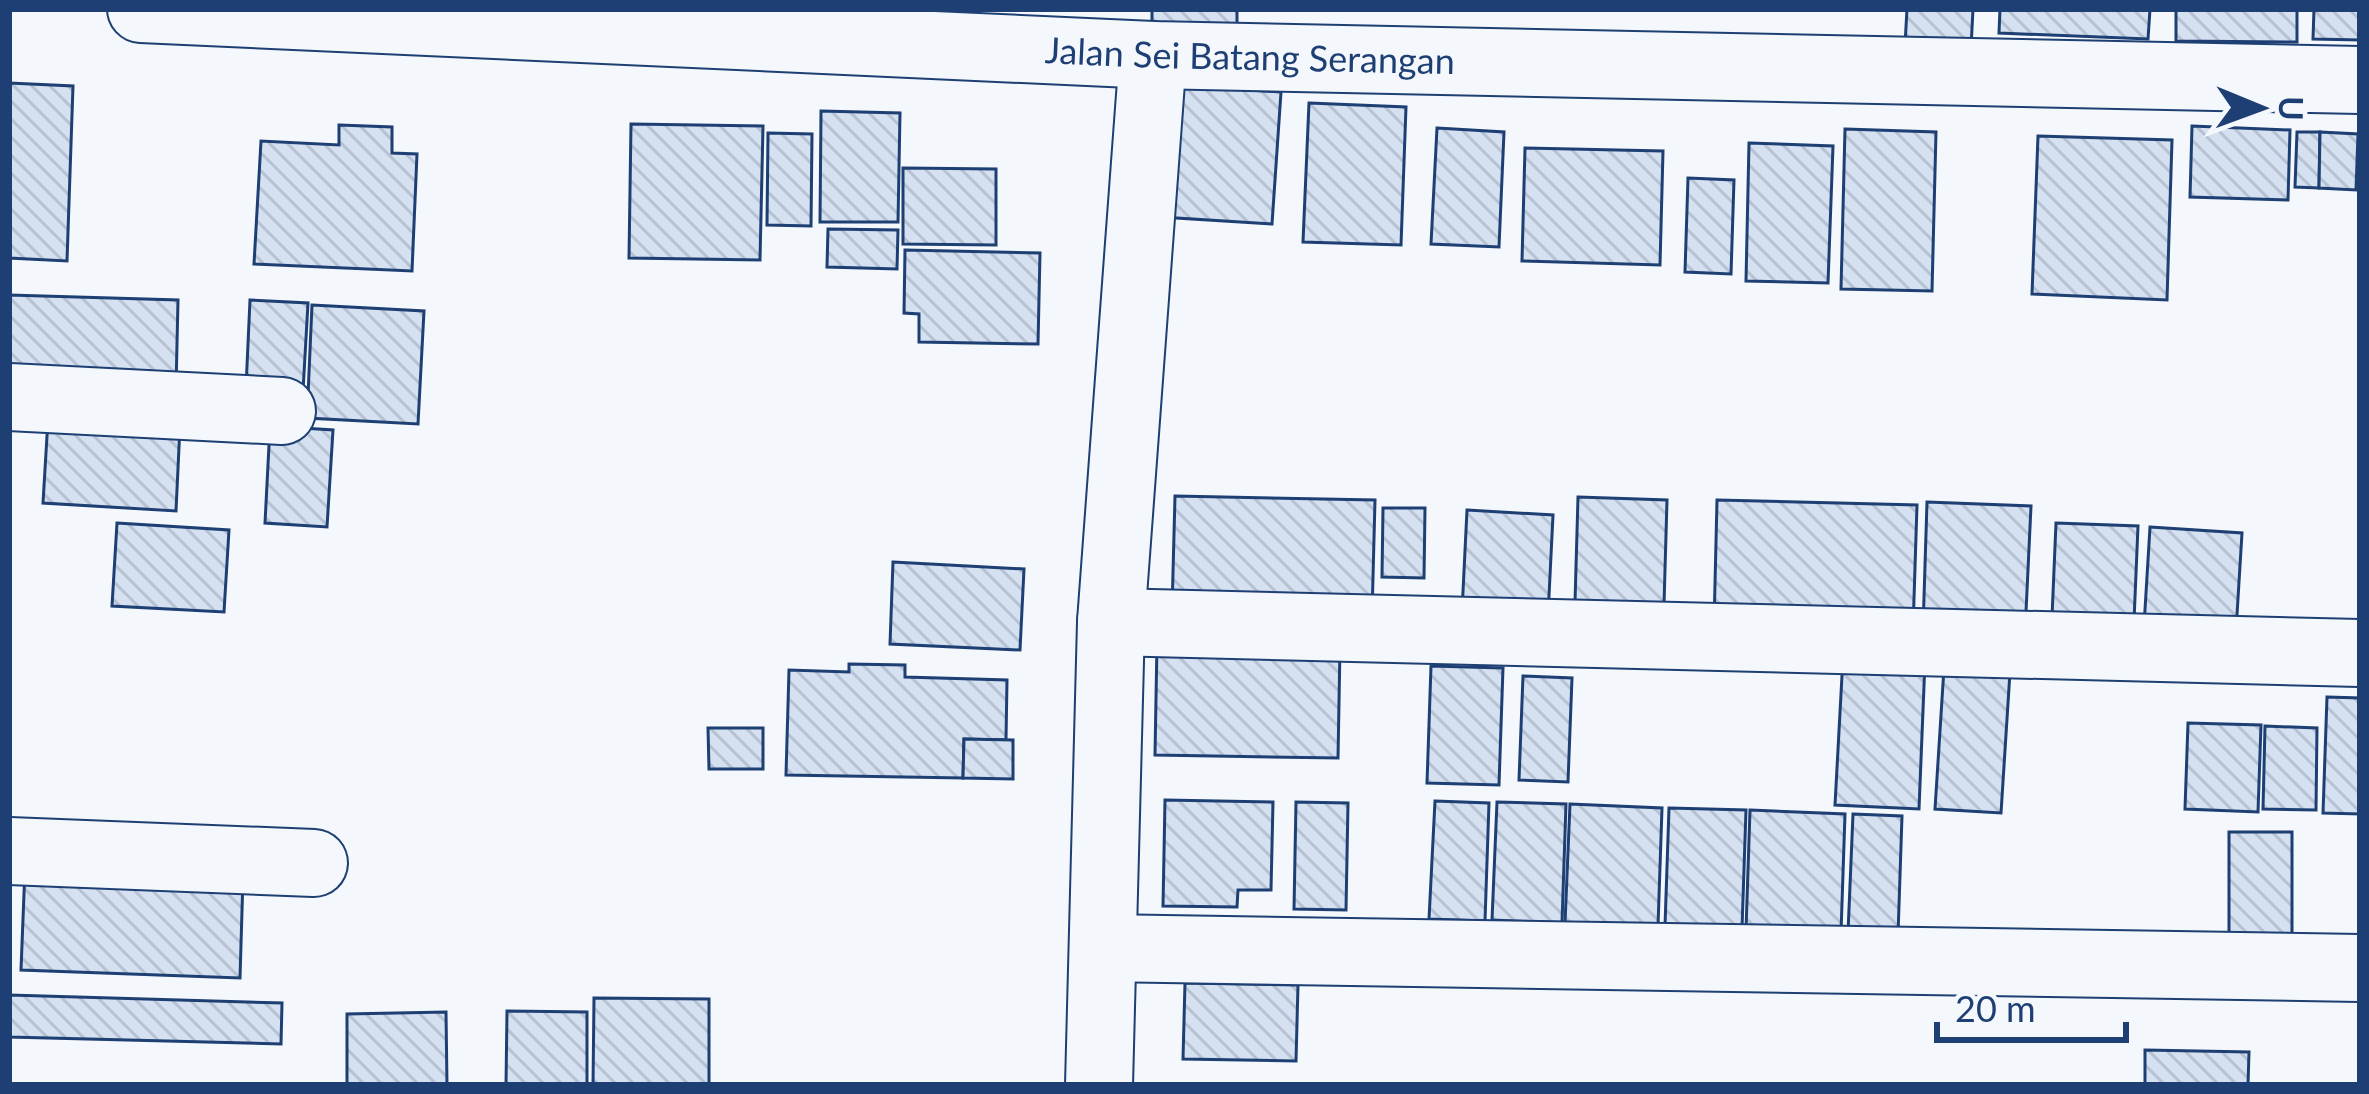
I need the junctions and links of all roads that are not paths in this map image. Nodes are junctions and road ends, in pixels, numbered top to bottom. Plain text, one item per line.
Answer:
1 (141, 9) edge
2 (252, 12) edge
3 (1153, 55) junction
4 (2360, 80) edge
5 (9, 397) edge
6 (282, 411) dead end
7 (1111, 622) junction
8 (2360, 653) edge
9 (9, 851) edge
10 (314, 863) dead end
11 (1103, 948) junction
12 (2360, 968) edge
13 (1099, 1085) edge

1 - 2 street, Jalan Sei Batang Serangan
2 - 3 street, Jalan Sei Batang Serangan
3 - 4 street, Jalan Sei Batang Serangan
3 - 7 street
5 - 6 street
7 - 8 street
7 - 11 street
9 - 10 street
11 - 12 street
11 - 13 street

